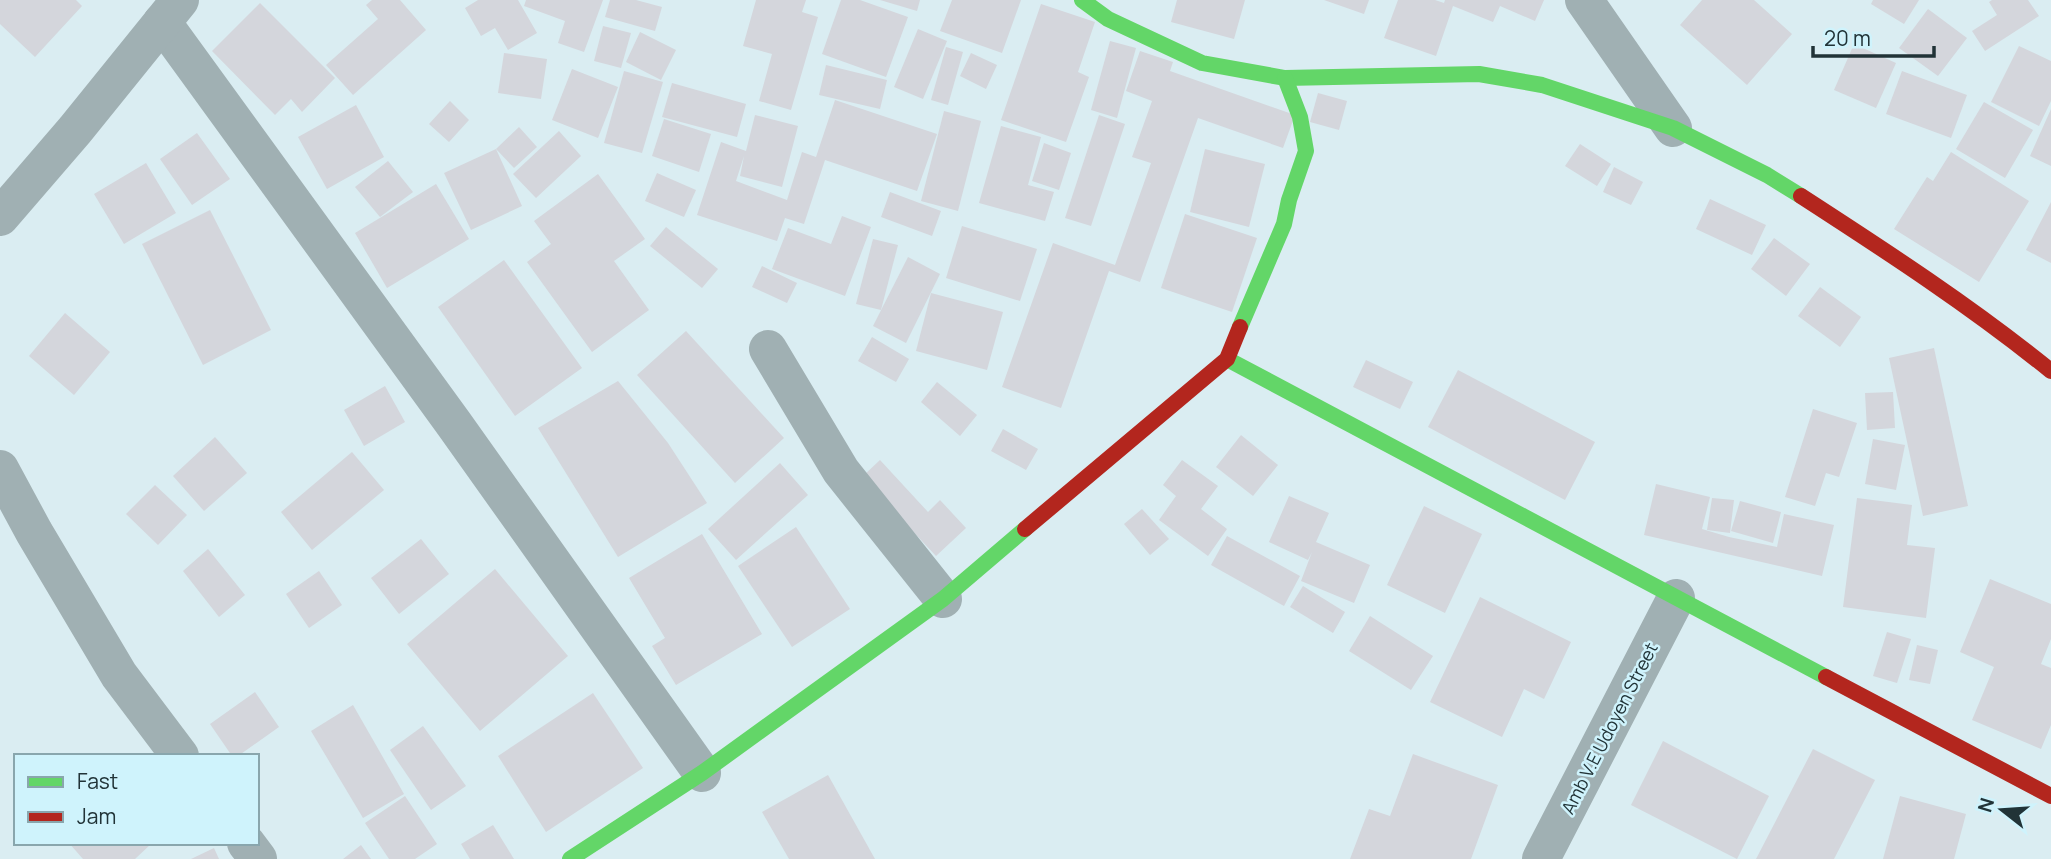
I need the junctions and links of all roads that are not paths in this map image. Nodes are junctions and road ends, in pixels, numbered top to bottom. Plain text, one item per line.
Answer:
1 (1082, 0) edge
2 (1584, 0) edge
3 (171, 11) edge
4 (1285, 79) junction
5 (1673, 128) junction
6 (0, 217) edge
7 (768, 349) dead end
8 (1227, 359) junction
9 (2051, 371) edge
10 (0, 469) edge
11 (1676, 598) junction
12 (943, 599) junction
13 (178, 754) edge
14 (702, 773) junction
15 (2051, 796) edge
16 (570, 859) edge
17 (1541, 859) edge

1 - 4 street
2 - 5 street
3 - 6 street
3 - 14 street
4 - 5 street
4 - 8 street
5 - 9 street
7 - 12 street
8 - 11 street
8 - 12 street
10 - 13 street
11 - 15 street
11 - 17 street, Amb V.E Udoyen Street
12 - 14 street
14 - 16 street

